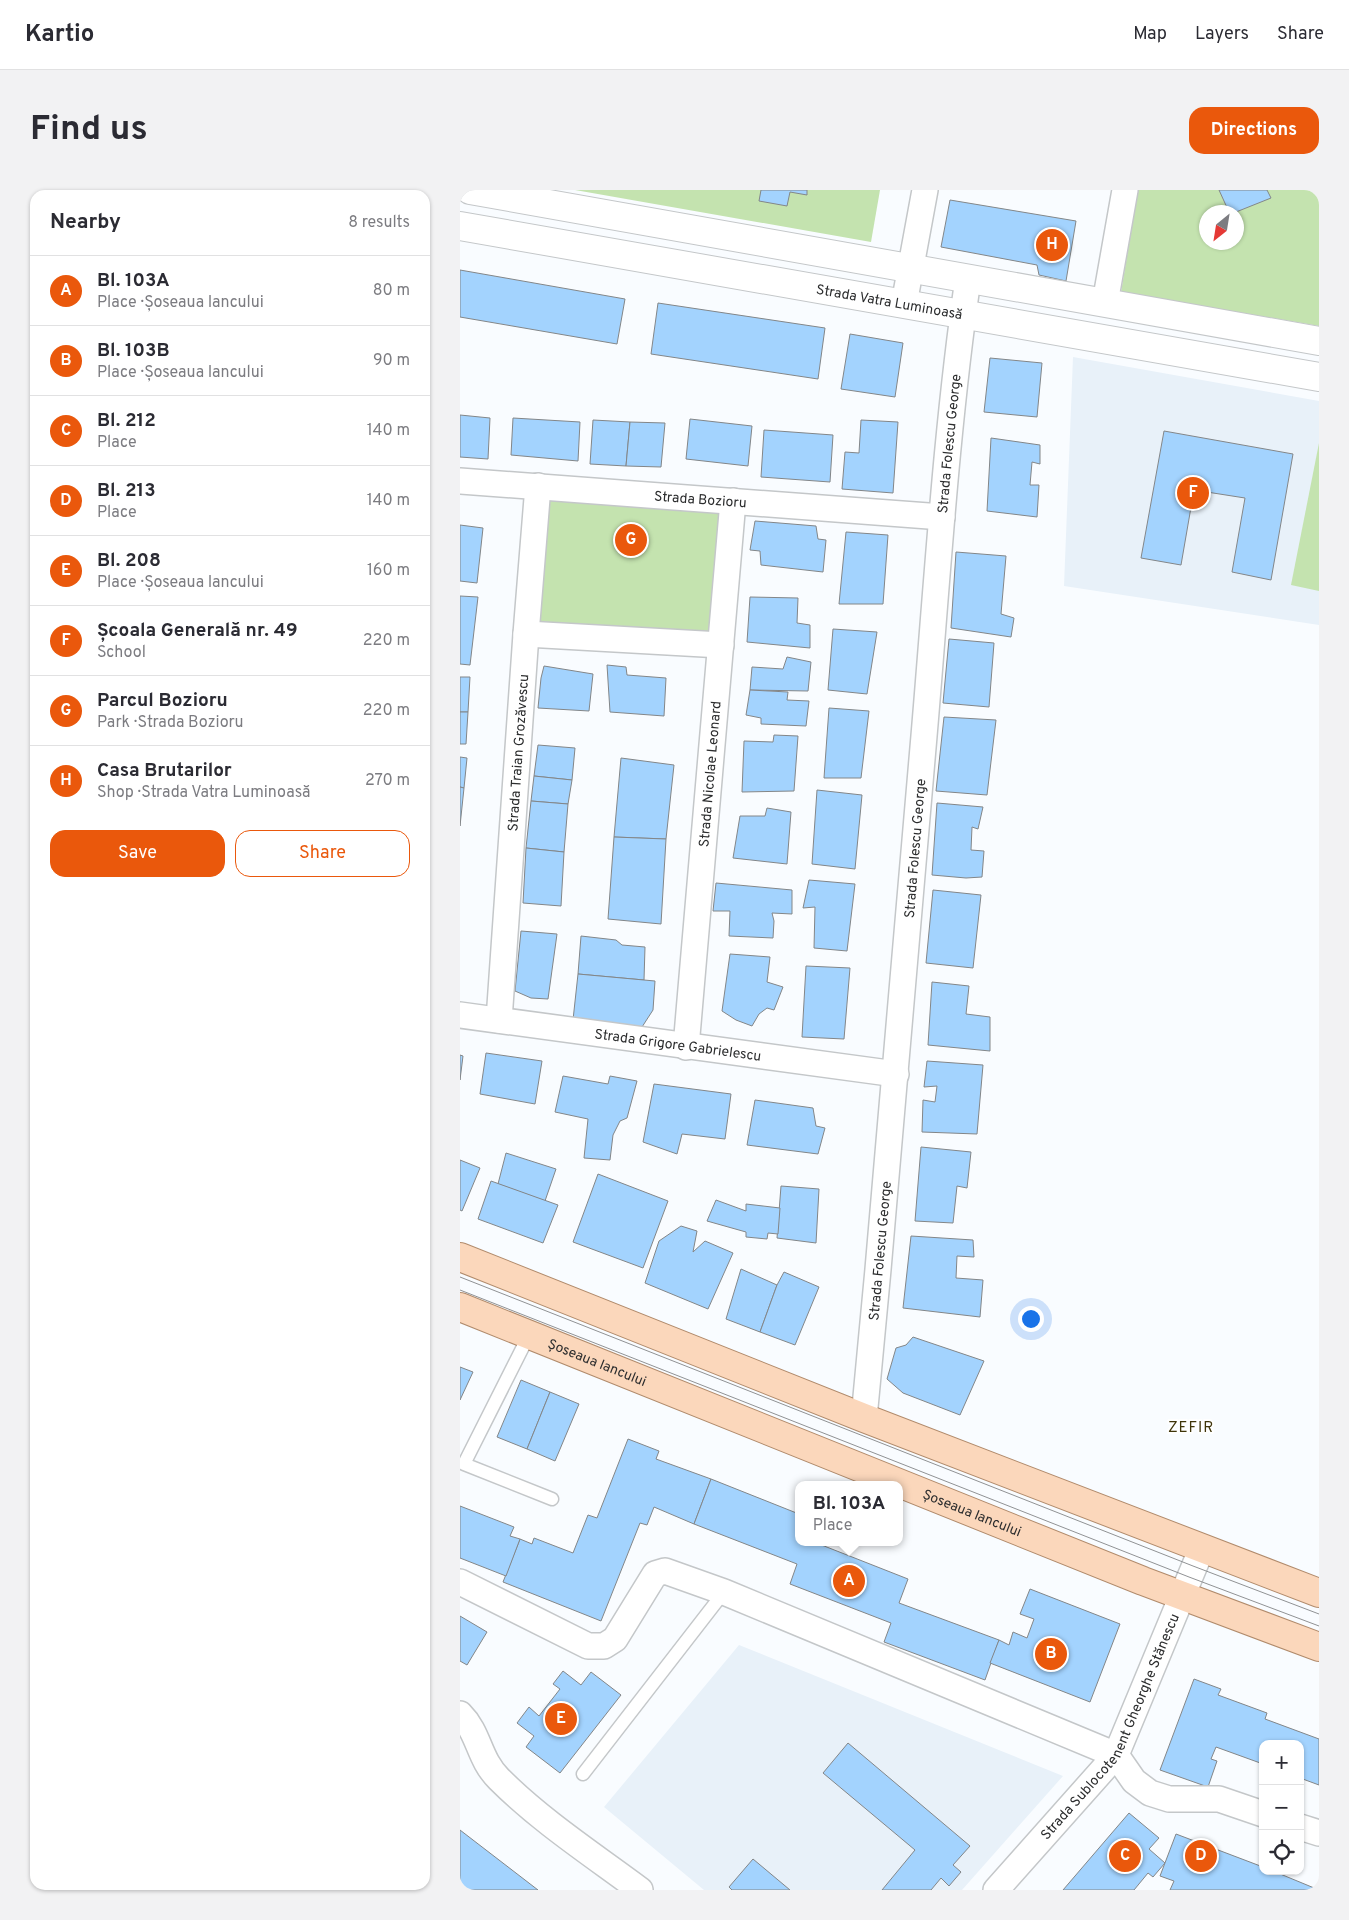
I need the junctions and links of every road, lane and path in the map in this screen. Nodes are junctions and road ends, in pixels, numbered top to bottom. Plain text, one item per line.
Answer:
1 (470, 190) edge
2 (925, 190) edge
3 (1125, 190) edge
4 (460, 226) edge
5 (911, 267) junction
6 (968, 279) junction
7 (1105, 303) junction
8 (904, 304) junction
9 (963, 314) junction
10 (1319, 340) edge
11 (1319, 377) edge
12 (460, 481) edge
13 (538, 486) junction
14 (734, 501) junction
15 (942, 517) junction
16 (526, 634) junction
17 (721, 645) junction
18 (460, 1014) edge
19 (499, 1020) junction
20 (686, 1047) junction
21 (896, 1074) junction
22 (460, 1257) edge
23 (460, 1307) edge
24 (529, 1335) junction
25 (864, 1418) junction
26 (462, 1463) edge
27 (895, 1481) edge
28 (903, 1484) edge
29 (552, 1499) dead end
30 (1202, 1548) junction
31 (460, 1582) edge
32 (724, 1592) junction
33 (1319, 1593) edge
34 (1181, 1595) junction
35 (1319, 1647) edge
36 (460, 1714) edge
37 (1116, 1755) junction
38 (583, 1774) dead end
39 (1259, 1813) edge
40 (1304, 1827) edge
41 (1319, 1833) edge
42 (640, 1890) edge
43 (996, 1890) edge

1 - 5 street
2 - 5 street
3 - 7 street
4 - 8 street, Strada Vatra Luminoasă
5 - 6 street
5 - 8 street
6 - 7 street
6 - 9 street, Strada Folescu George
7 - 10 street
8 - 9 street, Strada Vatra Luminoasă
9 - 11 street, Strada Vatra Luminoasă
9 - 15 street, Strada Folescu George
12 - 13 street, Strada Bozioru
13 - 14 street, Strada Bozioru
13 - 16 street, Strada Traian Grozăvescu
14 - 15 street, Strada Bozioru
14 - 17 street, Strada Nicolae Leonard
15 - 21 street, Strada Folescu George
16 - 17 street
16 - 19 street, Strada Traian Grozăvescu
17 - 20 street, Strada Nicolae Leonard
18 - 19 street, Strada Grigore Gabrielescu
19 - 20 street, Strada Grigore Gabrielescu
20 - 21 street, Strada Grigore Gabrielescu
21 - 25 street, Strada Folescu George
22 - 25 main road
23 - 24 main road, Șoseaua Iancului
24 - 26 lane
24 - 27 main road, Șoseaua Iancului
25 - 30 main road
26 - 29 lane
28 - 34 main road, Șoseaua Iancului
30 - 33 main road
30 - 34 street, Strada Sublocotenent Gheorghe Stănescu
31 - 32 street
32 - 37 street
32 - 38 lane
34 - 35 main road, Șoseaua Iancului
34 - 37 street, Strada Sublocotenent Gheorghe Stănescu
36 - 42 street
37 - 39 street
37 - 43 street, Strada Sublocotenent Gheorghe Stănescu
40 - 41 street

